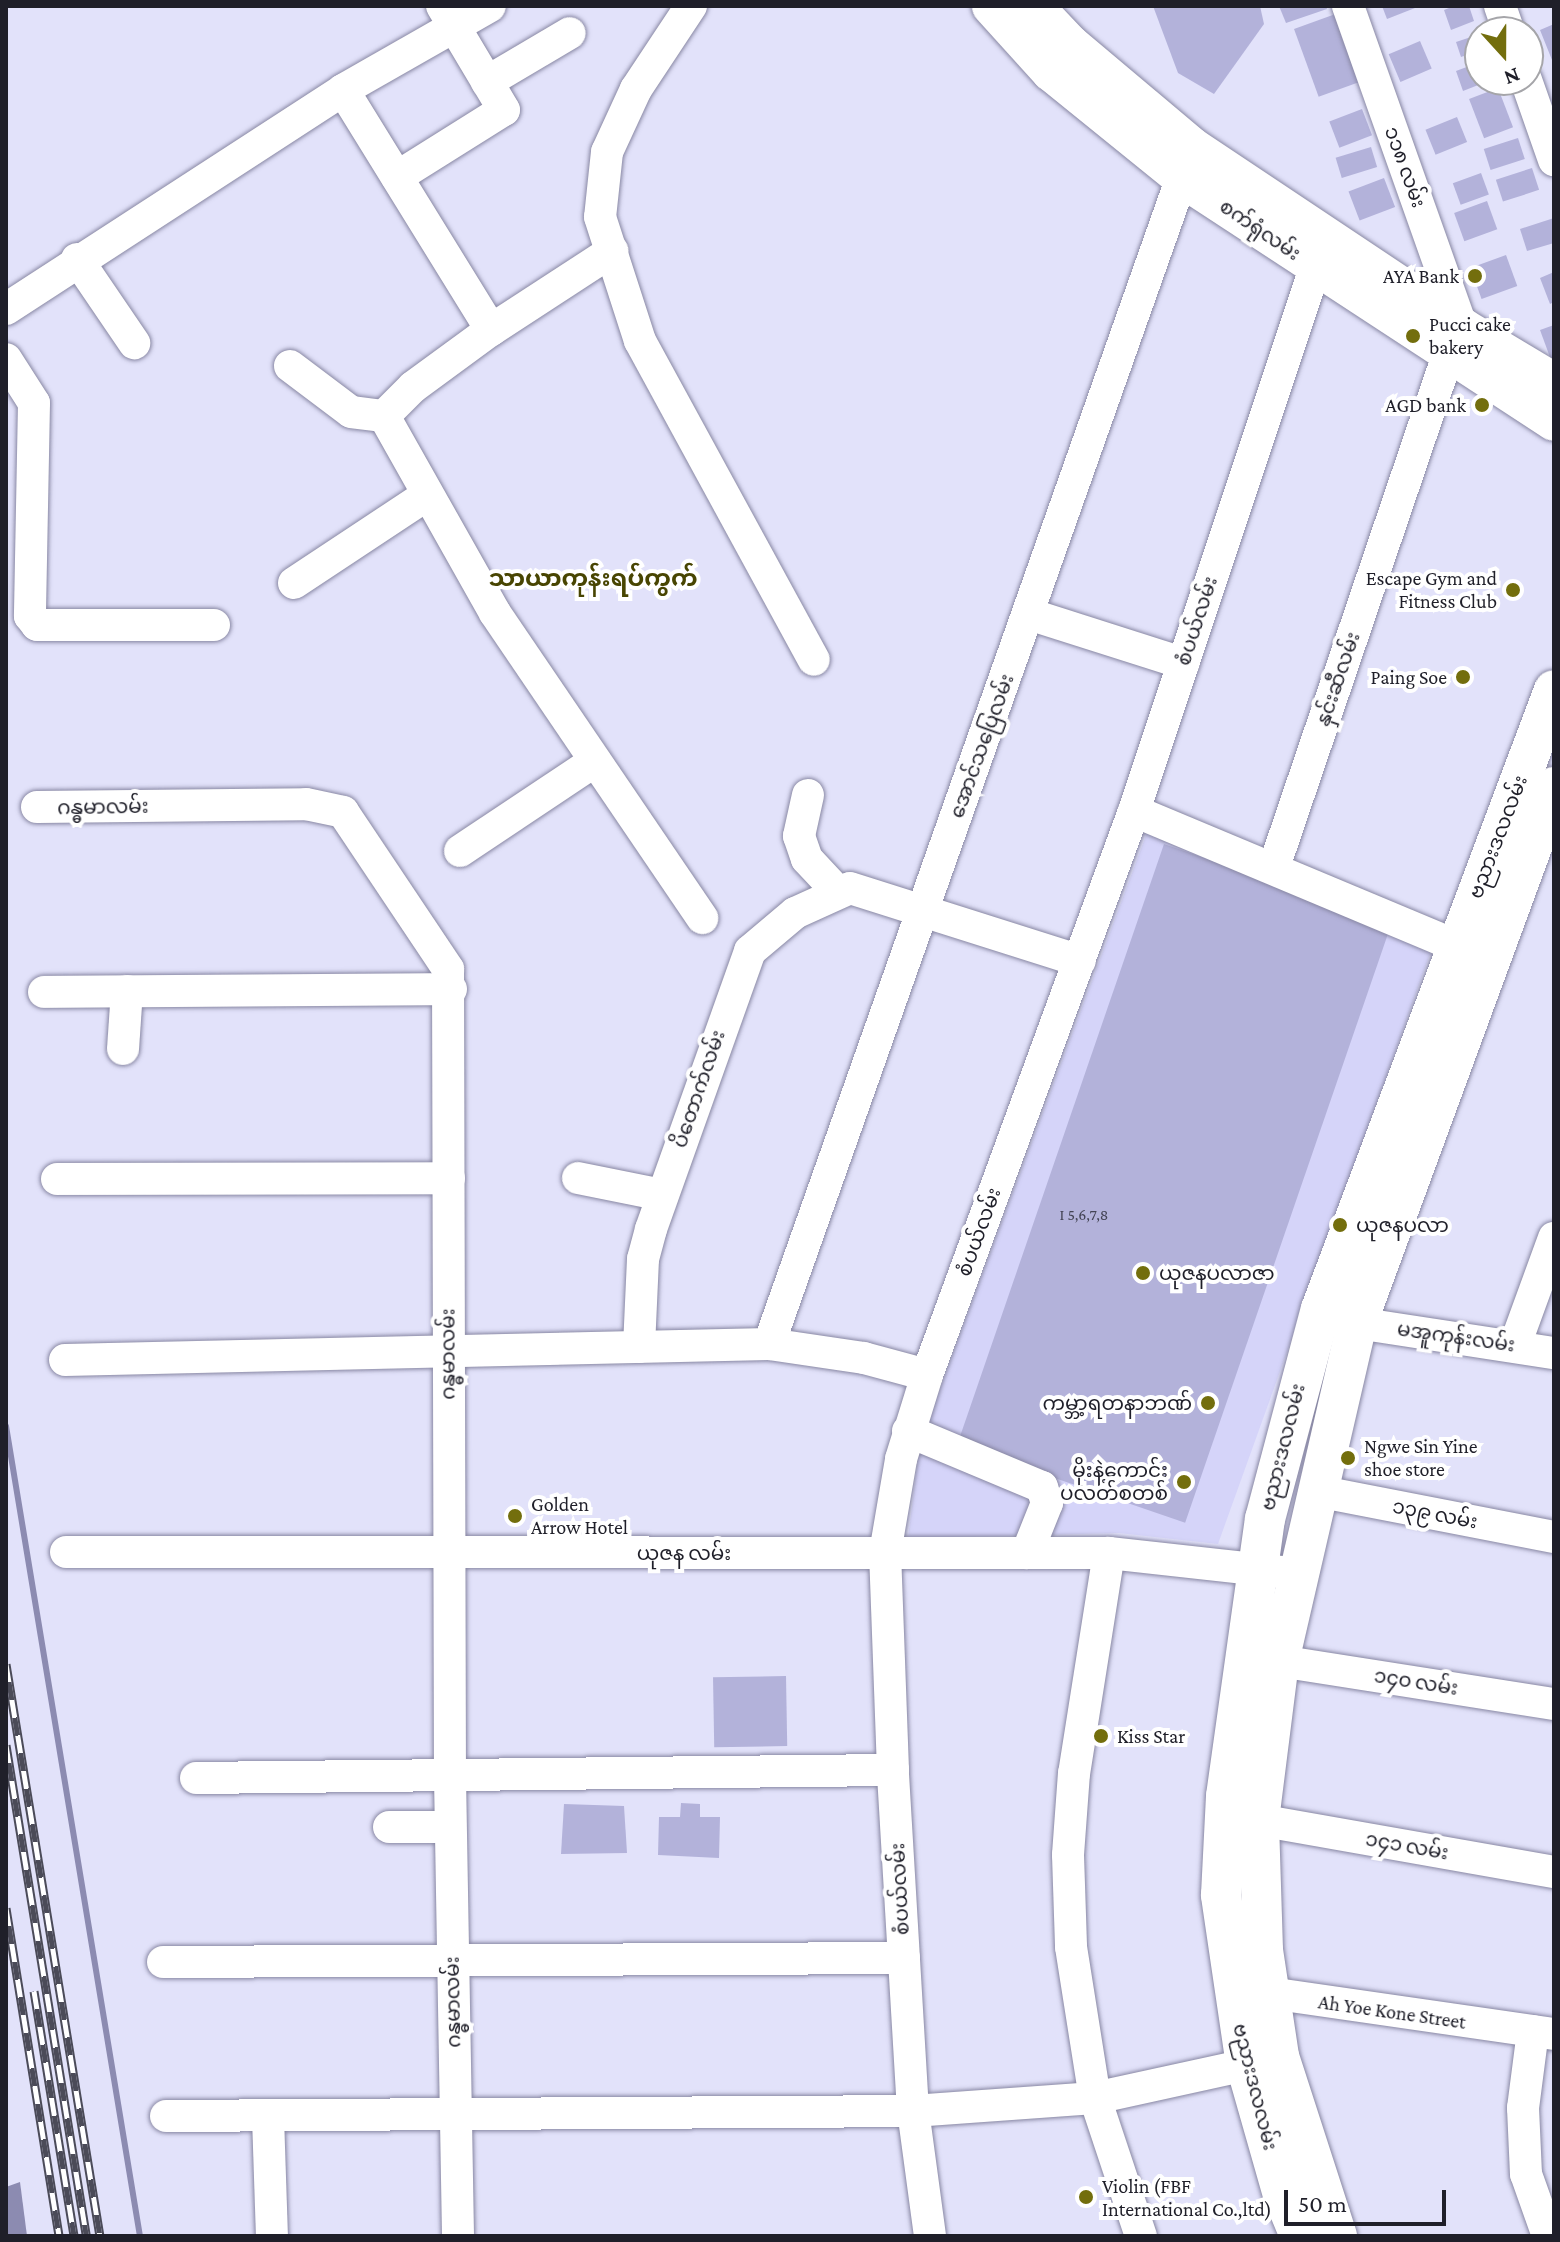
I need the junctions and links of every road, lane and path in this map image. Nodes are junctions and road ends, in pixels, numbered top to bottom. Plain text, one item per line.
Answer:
1 (490, 6) edge
2 (992, 6) edge
3 (1033, 6) edge
4 (1065, 6) edge
5 (1348, 6) edge
6 (685, 9) edge
7 (448, 16) edge
8 (570, 33) dead end
9 (1060, 58) junction
10 (487, 82) junction
11 (343, 90) junction
12 (1532, 96) edge
13 (1554, 160) edge
14 (1187, 162) junction
15 (397, 177) junction
16 (612, 251) junction
17 (77, 259) junction
18 (1315, 268) junction
19 (6, 309) edge
20 (491, 330) junction
21 (1455, 342) junction
22 (134, 343) dead end
23 (6, 359) edge
24 (290, 366) dead end
25 (1554, 383) edge
26 (384, 416) junction
27 (1554, 421) edge
28 (427, 495) junction
29 (294, 583) dead end
30 (1029, 614) junction
31 (214, 625) dead end
32 (814, 660) dead end
33 (1183, 663) junction
34 (1554, 690) edge
35 (595, 761) junction
36 (1554, 787) edge
37 (808, 795) dead end
38 (37, 807) dead end
39 (1134, 811) junction
40 (460, 851) dead end
41 (1274, 867) junction
42 (843, 889) junction
43 (924, 910) junction
44 (702, 918) dead end
45 (1474, 953) junction
46 (1080, 961) junction
47 (451, 989) junction
48 (127, 991) junction
49 (44, 992) dead end
50 (123, 1049) dead end
51 (449, 1178) junction
52 (578, 1178) dead end
53 (57, 1179) dead end
54 (662, 1195) junction
55 (1554, 1238) edge
56 (1357, 1323) junction
57 (769, 1344) junction
58 (1515, 1345) junction
59 (639, 1347) junction
60 (1554, 1353) edge
61 (447, 1354) junction
62 (65, 1360) dead end
63 (927, 1375) junction
64 (908, 1431) junction
65 (1317, 1491) junction
66 (1554, 1537) edge
67 (66, 1552) dead end
68 (452, 1552) junction
69 (885, 1553) junction
70 (1027, 1553) junction
71 (1109, 1553) junction
72 (1259, 1568) junction
73 (1300, 1575) junction
74 (1279, 1661) junction
75 (1554, 1704) edge
76 (893, 1770) junction
77 (450, 1777) junction
78 (196, 1778) dead end
79 (1259, 1820) junction
80 (389, 1827) dead end
81 (450, 1827) junction
82 (1554, 1872) edge
83 (904, 1958) junction
84 (452, 1961) junction
85 (163, 1962) dead end
86 (1231, 1985) junction
87 (1269, 1996) junction
88 (1543, 2032) edge
89 (1246, 2065) junction
90 (1095, 2098) junction
91 (455, 2111) junction
92 (913, 2111) junction
93 (166, 2116) dead end
94 (268, 2117) junction
95 (272, 2236) edge
96 (458, 2236) edge
97 (930, 2236) edge
98 (1141, 2236) edge
99 (1300, 2236) edge
100 (1337, 2236) edge
101 (1548, 2236) edge

1 - 7 street
2 - 9 main road, စက်ရုံလမ်း
3 - 9 main road, စက်ရုံလမ်း
4 - 9 main road
5 - 21 street, ၁၁၈ လမ်း
6 - 16 street
7 - 10 street
7 - 11 street
8 - 10 street
9 - 14 main road, စက်ရုံလမ်း
10 - 15 street
11 - 15 street
11 - 17 street
12 - 13 street
14 - 18 main road, စက်ရုံလမ်း
14 - 21 main road, စက်ရုံလမ်း
14 - 30 street, အောင်သပြေလမ်း
15 - 20 street
16 - 20 street
16 - 32 street
17 - 19 street
17 - 22 street
18 - 21 main road, စက်ရုံလမ်း
18 - 33 street, စံပယ်လမ်း
20 - 26 street
21 - 25 main road, စက်ရုံလမ်း
21 - 27 main road, စက်ရုံလမ်း
21 - 41 street, နှင်းဆီလမ်း
23 - 31 street
24 - 26 street
26 - 28 street
28 - 29 street
28 - 35 street
30 - 33 street
30 - 43 street, အောင်သပြေလမ်း
33 - 39 street, စံပယ်လမ်း
34 - 45 main road, ဗညားဒလလမ်း
35 - 40 street
35 - 44 street
36 - 45 main road, ဗညားဒလလမ်း
37 - 42 street
38 - 47 street, ဂန္ဓမာလမ်း
39 - 41 street
39 - 46 street, စံပယ်လမ်း
41 - 45 street
42 - 43 street
42 - 54 street, ပိတောက်လမ်း
43 - 46 street
43 - 57 street, အောင်သပြေလမ်း
45 - 56 main road, ဗညားဒလလမ်း
45 - 72 main road, ဗညားဒလလမ်း
46 - 63 street, စံပယ်လမ်း
47 - 48 street
47 - 51 street, ဂန္ဓမာလမ်း
48 - 49 street
48 - 50 street
51 - 53 street
51 - 61 street, ဂန္ဓမာလမ်း
52 - 54 street
54 - 59 street, ပိတောက်လမ်း
55 - 58 street
56 - 58 street, မအူကုန်းလမ်း
56 - 65 main road, ဗညားဒလလမ်း
57 - 59 street
57 - 63 street
58 - 60 street, မအူကုန်းလမ်း
59 - 61 street
61 - 62 street
61 - 68 street, ဂန္ဓမာလမ်း
63 - 64 street, စံပယ်လမ်း
64 - 69 street, စံပယ်လမ်း
64 - 70 street
65 - 66 street, ၁၃၉ လမ်း
65 - 73 main road, ဗညားဒလလမ်း
67 - 68 street, ယုဇန လမ်း
68 - 69 street, ယုဇန လမ်း
68 - 77 street, ဂန္ဓမာလမ်း
69 - 70 street, ယုဇန လမ်း
69 - 76 street, စံပယ်လမ်း
70 - 71 street, ယုဇန လမ်း
71 - 72 street, ယုဇန လမ်း
71 - 90 street
72 - 73 street, ယုဇန လမ်း
72 - 86 main road, ဗညားဒလလမ်း
73 - 74 main road, ဗညားဒလလမ်း
74 - 75 street, ၁၄၀ လမ်း
74 - 79 main road, ဗညားဒလလမ်း
76 - 77 street
76 - 83 street, စံပယ်လမ်း
77 - 78 street
77 - 81 street, ဂန္ဓမာလမ်း
79 - 82 street, ၁၄၁ လမ်း
79 - 87 main road, ဗညားဒလလမ်း
80 - 81 street
81 - 84 street, ဂန္ဓမာလမ်း
83 - 84 street
83 - 92 street, စံပယ်လမ်း
84 - 85 street
84 - 91 street, ဂန္ဓမာလမ်း
86 - 87 street, Ah Yoe Kone Street
86 - 89 main road, ဗညားဒလလမ်း
87 - 88 street, Ah Yoe Kone Street
87 - 100 main road, ဗညားဒလလမ်း
88 - 101 street
89 - 90 street
89 - 99 main road, ဗညားဒလလမ်း
90 - 92 street
90 - 98 street
91 - 92 street
91 - 94 street
91 - 96 street, ဂန္ဓမာလမ်း
92 - 97 street, စံပယ်လမ်း
93 - 94 street
94 - 95 street

